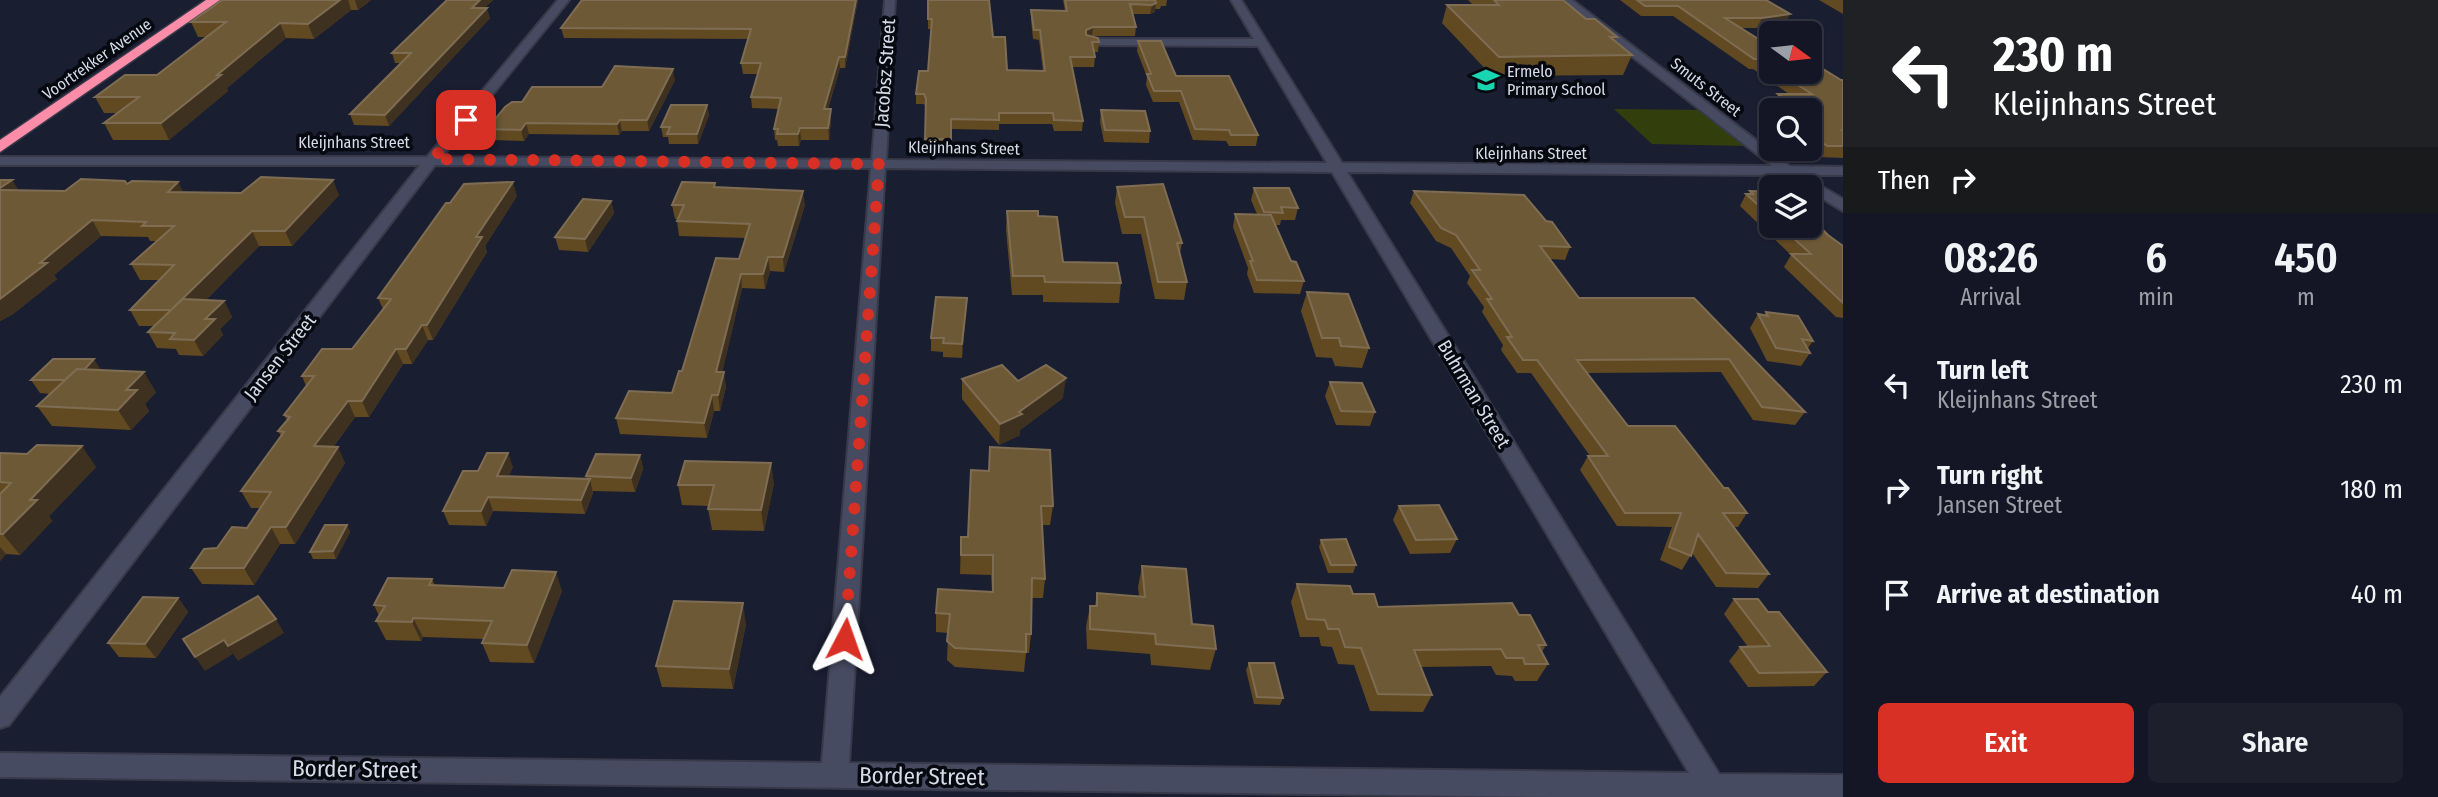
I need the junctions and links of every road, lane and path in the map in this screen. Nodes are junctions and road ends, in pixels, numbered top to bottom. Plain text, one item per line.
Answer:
1 (214, 0) edge
2 (564, 0) edge
3 (890, 0) edge
4 (1236, 0) edge
5 (1565, 0) edge
6 (1583, 0) edge
7 (1092, 42) edge
8 (1262, 43) junction
9 (1759, 135) edge
10 (0, 147) edge
11 (0, 161) edge
12 (1789, 161) edge
13 (428, 165) junction
14 (879, 170) junction
15 (0, 171) edge
16 (1843, 171) edge
17 (1341, 175) junction
18 (1802, 175) edge
19 (1802, 175) edge
20 (1811, 175) edge
21 (1759, 176) edge
22 (1822, 178) edge
23 (1843, 180) edge
24 (1822, 190) edge
25 (1829, 195) joint
26 (1843, 206) edge
27 (0, 717) edge
28 (0, 765) edge
29 (835, 775) junction
30 (1712, 787) junction
31 (1843, 788) edge

1 - 10 highway, Voortrekker Avenue
2 - 13 street, Jansen Street
3 - 14 street, Jacobsz Street
4 - 8 street, Buhrman Street
5 - 18 street, Smuts Street
6 - 9 street, Smuts Street
7 - 8 street
8 - 17 street, Buhrman Street
11 - 13 street, Kleijnhans Street
12 - 19 street, Smuts Street
13 - 14 street, Kleijnhans Street
13 - 15 street, Kleijnhans Street
13 - 27 street, Jansen Street
14 - 17 street, Kleijnhans Street
14 - 29 street, Jacobsz Street
16 - 20 street, Kleijnhans Street
17 - 21 street, Kleijnhans Street
17 - 30 street, Buhrman Street
22 - 23 street, Kleijnhans Street
24 - 25 street, Smuts Street
25 - 26 street, Smuts Street
28 - 29 street, Border Street
29 - 30 street, Border Street
30 - 31 street, Border Street

